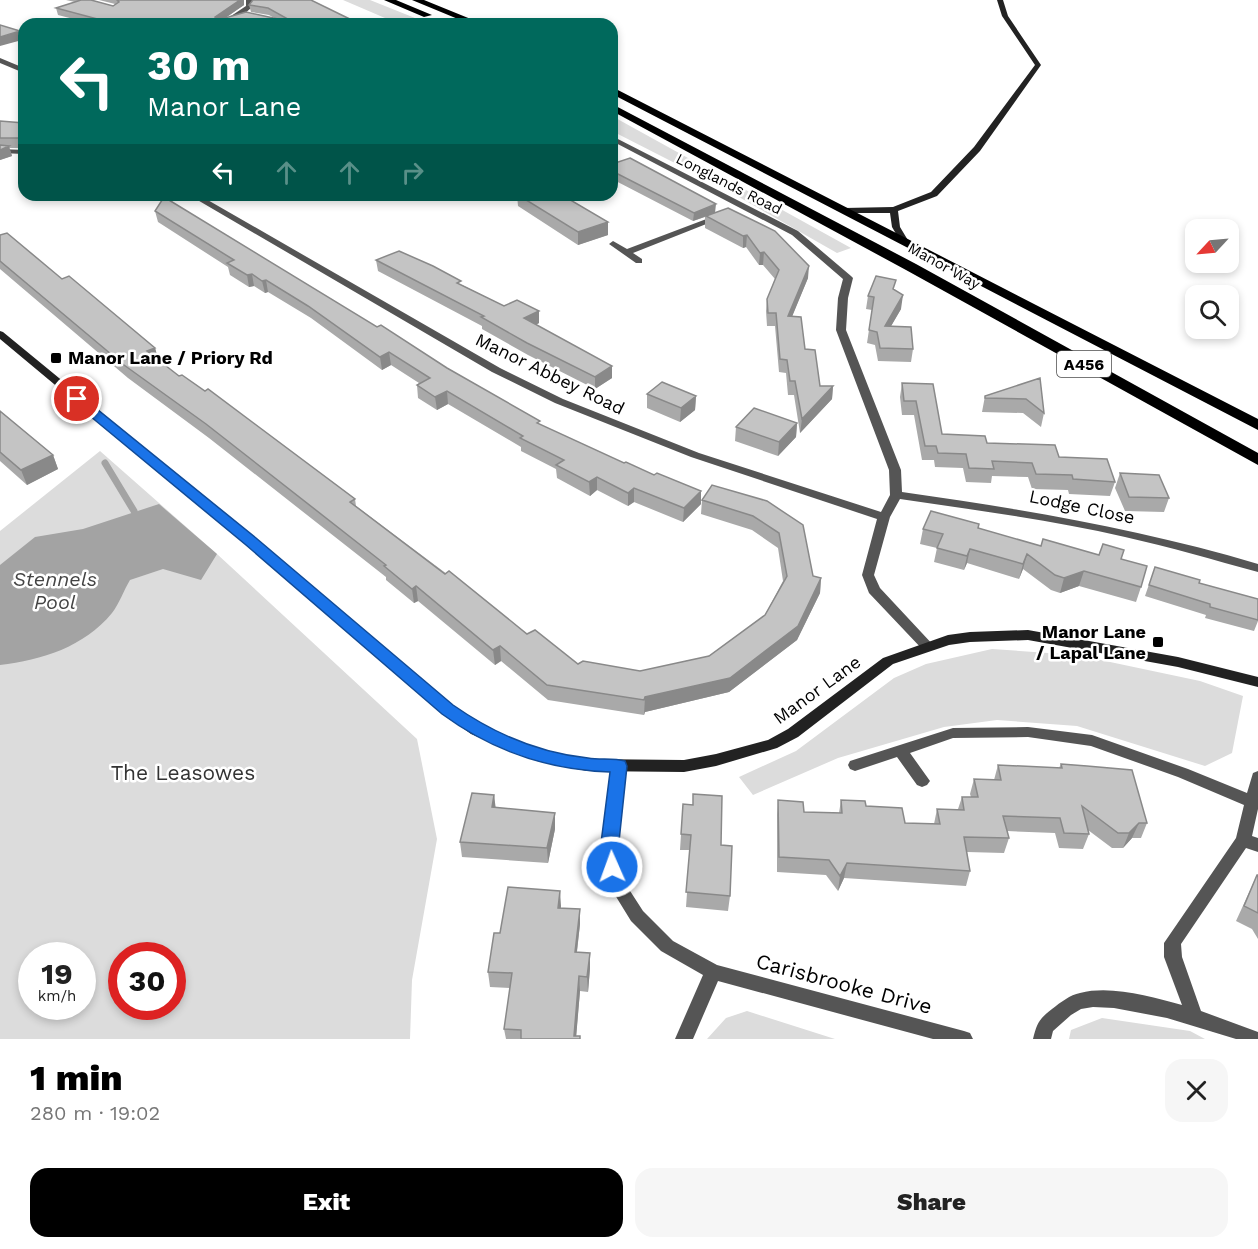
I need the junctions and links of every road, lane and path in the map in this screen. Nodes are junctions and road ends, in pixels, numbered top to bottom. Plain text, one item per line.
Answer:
1 (249, 0) edge
2 (388, 0) edge
3 (416, 0) edge
4 (1000, 0) edge
5 (241, 14) junction
6 (250, 15) edge
7 (233, 18) edge
8 (433, 18) edge
9 (462, 18) edge
10 (0, 60) edge
11 (18, 68) edge
12 (618, 93) edge
13 (618, 110) edge
14 (618, 142) edge
15 (625, 146) junction
16 (618, 148) edge
17 (0, 151) edge
18 (18, 152) edge
19 (203, 201) edge
20 (746, 207) junction
21 (894, 210) junction
22 (735, 211) edge
23 (844, 211) junction
24 (724, 216) edge
25 (905, 242) junction
26 (613, 244) dead end
27 (625, 253) junction
28 (639, 261) dead end
29 (0, 334) edge
30 (1258, 425) edge
31 (1258, 459) edge
32 (896, 495) junction
33 (884, 517) junction
34 (1258, 568) edge
35 (927, 647) junction
36 (1258, 682) edge
37 (900, 750) junction
38 (855, 765) dead end
39 (619, 766) junction
40 (1258, 777) edge
41 (922, 781) dead end
42 (1252, 802) junction
43 (1251, 843) edge
44 (713, 972) junction
45 (1196, 1017) junction
46 (684, 1039) edge
47 (964, 1039) edge
48 (1042, 1039) edge
49 (1254, 1039) edge

1 - 5 street
2 - 8 highway
3 - 9 highway
4 - 21 main road
5 - 6 street
5 - 7 street
10 - 11 street
12 - 23 highway, Manor Way / A456
13 - 31 highway, Manor Way / A456
14 - 15 street, Longlands Road
15 - 16 street
15 - 20 street, Longlands Road
17 - 18 street
19 - 33 street, Manor Abbey Road
20 - 22 street
20 - 32 street, Longlands Road
21 - 23 main road
21 - 25 main road
23 - 25 highway, Manor Way / A456
24 - 27 street
25 - 30 highway, Manor Way / A456
26 - 27 street
27 - 28 street
29 - 39 main road, Manor Lane
32 - 33 street
32 - 34 street, Lodge Close
33 - 35 street
35 - 36 main road, Manor Lane
35 - 39 main road, Manor Lane
37 - 38 street
37 - 41 street
37 - 42 street
39 - 44 street, Carisbrooke Drive
40 - 42 street
42 - 43 street
43 - 45 street
44 - 46 street
44 - 47 street, Carisbrooke Drive
45 - 48 street
45 - 49 street

